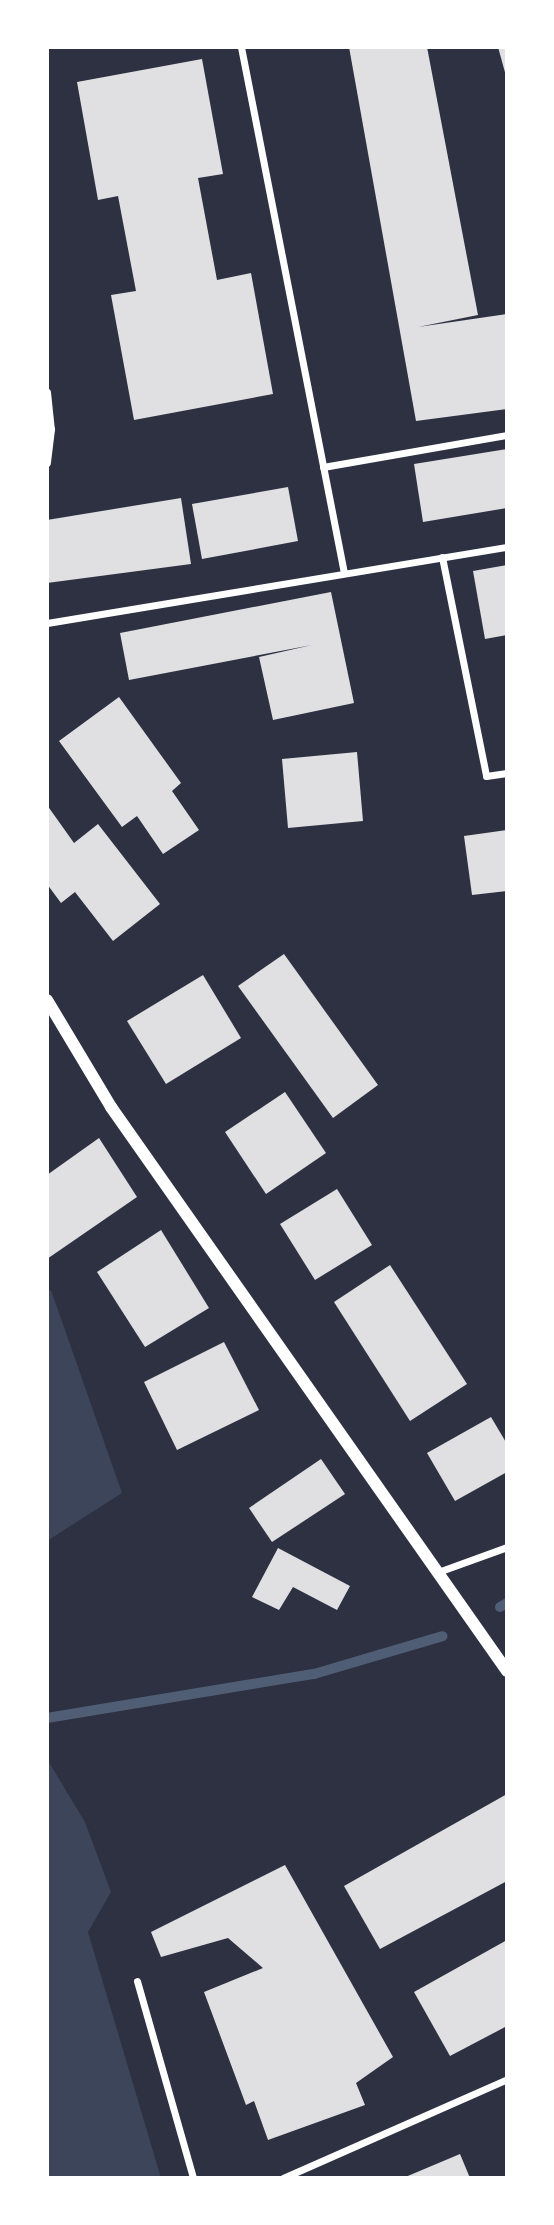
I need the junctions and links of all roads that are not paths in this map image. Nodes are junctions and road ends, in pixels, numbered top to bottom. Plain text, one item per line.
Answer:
1 (241, 47) edge
2 (47, 392) edge
3 (507, 435) edge
4 (47, 463) edge
5 (323, 467) junction
6 (507, 547) edge
7 (442, 557) junction
8 (345, 573) junction
9 (47, 622) edge
10 (507, 773) edge
11 (47, 1000) edge
12 (507, 1547) edge
13 (438, 1572) junction
14 (507, 1671) edge
15 (137, 1981) dead end
16 (507, 2078) edge
17 (192, 2178) edge
18 (283, 2178) edge

1 - 5 street
2 - 4 street
3 - 5 street
5 - 8 street
6 - 7 street
7 - 8 street
7 - 10 street
8 - 9 street
11 - 13 street
12 - 13 street
13 - 14 street
15 - 17 street
16 - 18 street

